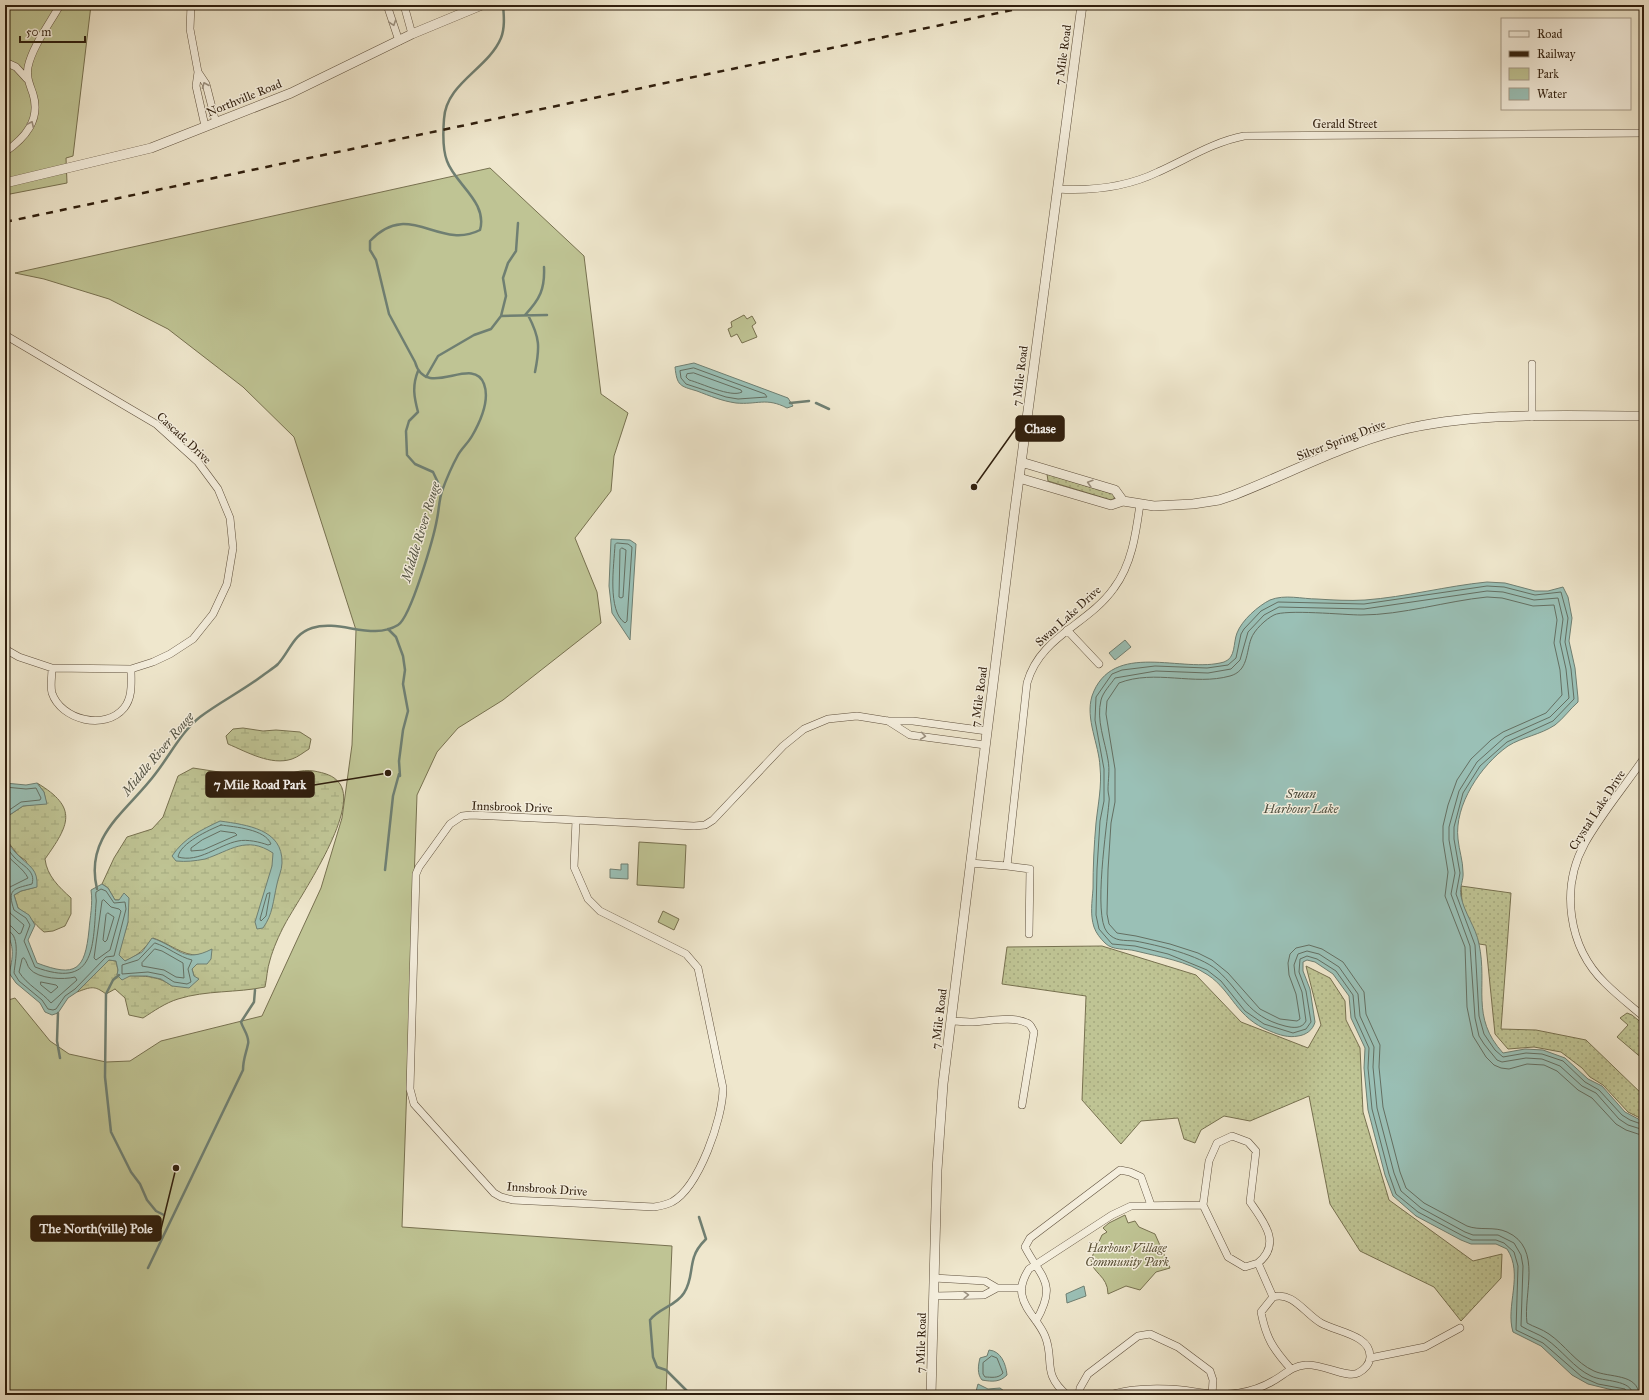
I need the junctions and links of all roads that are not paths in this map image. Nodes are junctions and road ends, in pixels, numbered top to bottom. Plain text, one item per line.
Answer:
1 (60, 5) edge
2 (191, 5) edge
3 (387, 5) edge
4 (404, 5) edge
5 (482, 5) edge
6 (1082, 5) edge
7 (412, 34) junction
8 (399, 41) junction
9 (5, 62) edge
10 (198, 72) junction
11 (27, 79) junction
12 (216, 123) junction
13 (205, 126) junction
14 (1644, 133) edge
15 (5, 152) edge
16 (5, 183) edge
17 (1057, 189) junction
18 (5, 335) edge
19 (1532, 364) dead end
20 (1644, 416) edge
21 (1532, 417) junction
22 (1021, 462) junction
23 (1019, 478) junction
24 (1124, 501) junction
25 (1140, 504) junction
26 (1068, 630) junction
27 (5, 649) edge
28 (1099, 664) dead end
29 (52, 668) junction
30 (131, 669) junction
31 (888, 721) junction
32 (987, 731) junction
33 (985, 745) junction
34 (1644, 758) edge
35 (576, 820) junction
36 (970, 863) junction
37 (1007, 866) junction
38 (1029, 934) dead end
39 (1644, 1017) edge
40 (951, 1021) junction
41 (1022, 1105) dead end
42 (1151, 1205) junction
43 (1203, 1205) junction
44 (1036, 1263) junction
45 (1258, 1264) junction
46 (934, 1278) junction
47 (997, 1288) junction
48 (1022, 1288) junction
49 (934, 1296) junction
50 (1273, 1297) junction
51 (1036, 1321) junction
52 (1460, 1328) dead end
53 (1370, 1358) junction
54 (1291, 1368) junction
55 (931, 1395) edge
56 (1067, 1395) edge
57 (1078, 1395) edge
58 (1109, 1395) edge
59 (1212, 1395) edge

1 - 11 street
2 - 10 street
3 -> 8 street
4 - 7 street
5 - 7 street, Northville Road
6 - 17 street, 7 Mile Road
7 - 8 street, Northville Road
8 - 12 street, Northville Road
9 - 11 street
12 -> 10 street
10 - 13 street
15 -> 11 street
12 - 13 street, Northville Road
13 - 16 street, Northville Road
14 - 17 street, Gerald Street
17 - 22 street, 7 Mile Road
18 - 30 street, Cascade Drive
19 - 21 street
20 - 21 street, Silver Spring Drive
21 - 25 street, Silver Spring Drive
22 - 23 street, 7 Mile Road
24 -> 22 street
23 - 24 street, Silver Spring Drive
23 - 32 street, 7 Mile Road
24 - 25 street, Silver Spring Drive
25 - 26 street, Swan Lake Drive
26 - 28 street
26 - 37 street, Swan Lake Drive
27 - 29 street, Cascade Drive
29 - 30 street, Cascade Drive
29 - 30 street
31 - 32 street, Innsbrook Drive
31 -> 33 street, Innsbrook Drive
31 - 35 street, Innsbrook Drive
32 - 33 street, 7 Mile Road
33 - 36 street, 7 Mile Road
34 - 39 street, Crystal Lake Drive
35 - 35 street, Innsbrook Drive
36 - 37 street
36 - 40 street, 7 Mile Road
37 - 38 street
40 - 41 street
40 - 46 street, 7 Mile Road
42 - 43 street
42 - 44 street
42 - 44 street
43 - 45 street
43 - 45 street
44 - 48 street
44 - 51 street
45 - 50 street
46 - 47 street
46 - 49 street, 7 Mile Road
47 - 48 street
49 -> 47 street
48 - 51 street
49 - 55 street, 7 Mile Road
50 - 53 street
50 - 54 street
51 - 56 street
52 - 53 street
53 - 54 street
54 - 59 street
57 - 59 street
58 - 59 street

